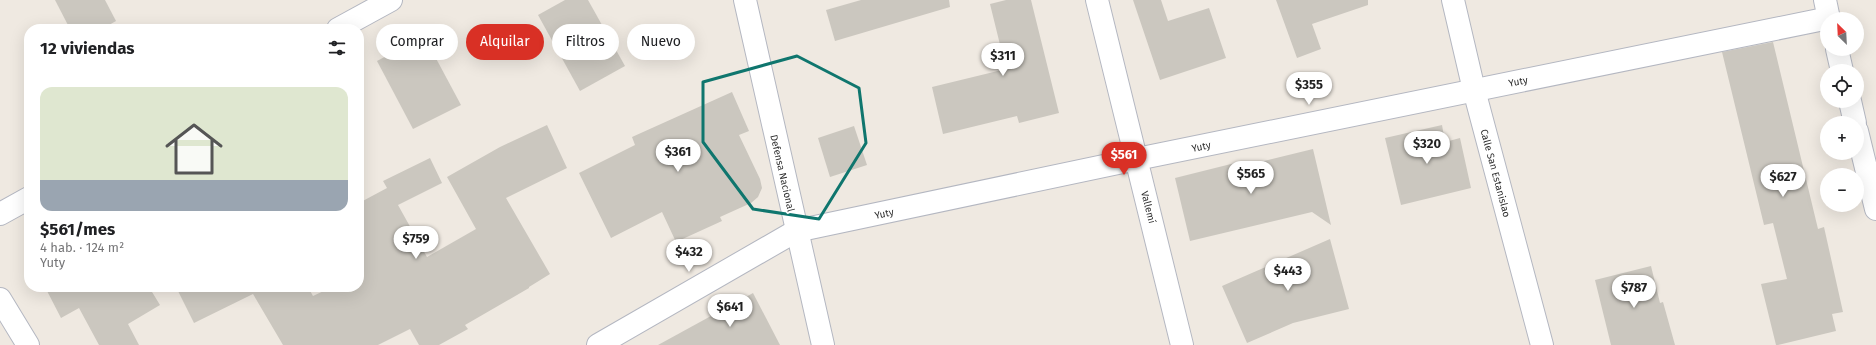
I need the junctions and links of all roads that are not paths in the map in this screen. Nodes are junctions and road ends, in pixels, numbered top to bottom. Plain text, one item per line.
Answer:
1 (391, 0) edge
2 (745, 0) edge
3 (1097, 0) edge
4 (1453, 0) edge
5 (1825, 0) edge
6 (1828, 12) edge
7 (1820, 21) edge
8 (347, 24) edge
9 (1474, 90) junction
10 (1137, 159) junction
11 (1864, 160) edge
12 (24, 201) edge
13 (1876, 209) edge
14 (0, 214) edge
15 (796, 231) junction
16 (0, 299) edge
17 (28, 345) edge
18 (598, 345) edge
19 (823, 345) edge
20 (1182, 345) edge
21 (1542, 345) edge

1 - 8 street
2 - 15 street, Defensa Nacional
3 - 10 street, Vallemí
4 - 9 street, Calle San Estanislao
5 - 6 street
7 - 9 street, Yuty
9 - 10 street, Yuty
9 - 21 street, Calle San Estanislao
10 - 15 street, Yuty
10 - 20 street, Vallemí
11 - 13 street
12 - 14 street
15 - 18 street, Yuty
15 - 19 street, Defensa Nacional
16 - 17 street

